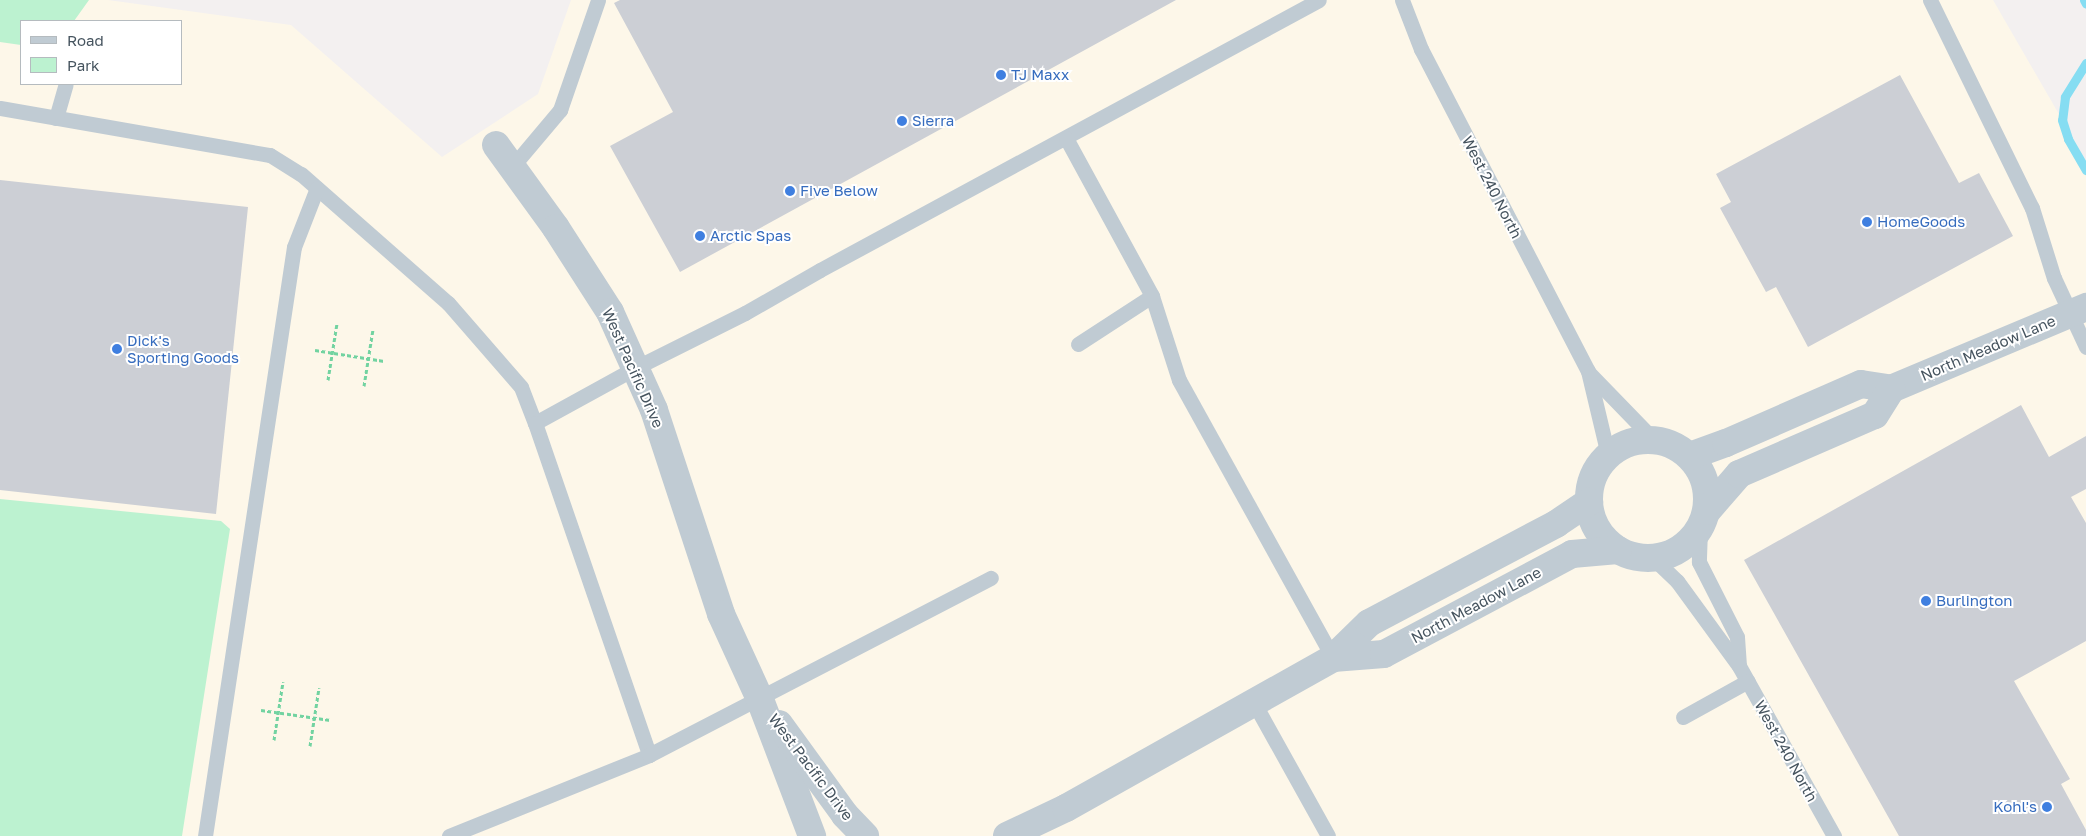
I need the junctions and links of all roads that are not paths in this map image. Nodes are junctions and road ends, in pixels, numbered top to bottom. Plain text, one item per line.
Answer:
1 (598, 0) edge
2 (1319, 0) edge
3 (1402, 0) edge
4 (1930, 0) edge
5 (66, 85) edge
6 (0, 108) edge
7 (56, 118) junction
8 (1066, 138) junction
9 (496, 145) dead end
10 (512, 167) junction
11 (317, 188) junction
12 (1152, 296) junction
13 (2078, 310) edge
14 (1078, 344) dead end
15 (2086, 347) edge
16 (635, 368) junction
17 (1588, 372) junction
18 (1891, 389) junction
19 (535, 423) junction
20 (1654, 440) junction
21 (1608, 455) junction
22 (1690, 456) junction
23 (1589, 502) junction
24 (1704, 520) junction
25 (1618, 550) junction
26 (1654, 559) junction
27 (991, 578) dead end
28 (1333, 658) junction
29 (1739, 666) junction
30 (1748, 681) junction
31 (759, 697) junction
32 (1254, 701) junction
33 (1683, 717) dead end
34 (649, 755) junction
35 (1066, 808) junction
36 (205, 836) edge
37 (449, 836) edge
38 (812, 836) edge
39 (865, 836) edge
40 (1007, 836) edge
41 (1034, 836) edge
42 (1328, 836) edge
43 (1834, 836) edge

1 - 10 lane
2 - 8 lane
3 - 17 lane, West 240 North
4 - 13 lane
5 - 7 lane
6 - 7 lane
7 - 11 lane
8 - 12 lane
8 - 16 lane
9 - 10 street, West Pacific Drive
10 - 16 street, West Pacific Drive
11 - 19 lane
11 - 36 lane
12 - 14 lane
12 - 28 lane
13 - 15 lane
13 - 18 street, North Meadow Lane
16 - 19 lane
16 - 31 street, West Pacific Drive
17 - 20 lane, West 240 North
17 - 21 lane, West 240 North
18 - 22 street
18 - 24 street
19 - 34 lane
20 - 21 street
20 - 22 street
21 - 23 street
22 - 24 street
23 - 25 street
23 - 28 street, North Meadow Lane
24 - 26 street
24 - 29 lane, West 240 North
25 - 26 street
25 - 28 street, North Meadow Lane
26 - 29 lane, West 240 North
27 - 31 lane
28 - 32 street, North Meadow Lane
29 - 30 lane, West 240 North
30 - 33 lane
30 - 43 lane, West 240 North
31 - 34 lane
31 - 38 street, West Pacific Drive
31 - 39 street, West Pacific Drive
32 - 35 street, North Meadow Lane
32 - 42 lane
34 - 37 lane
35 - 40 street, North Meadow Lane
35 - 41 street, North Meadow Lane

